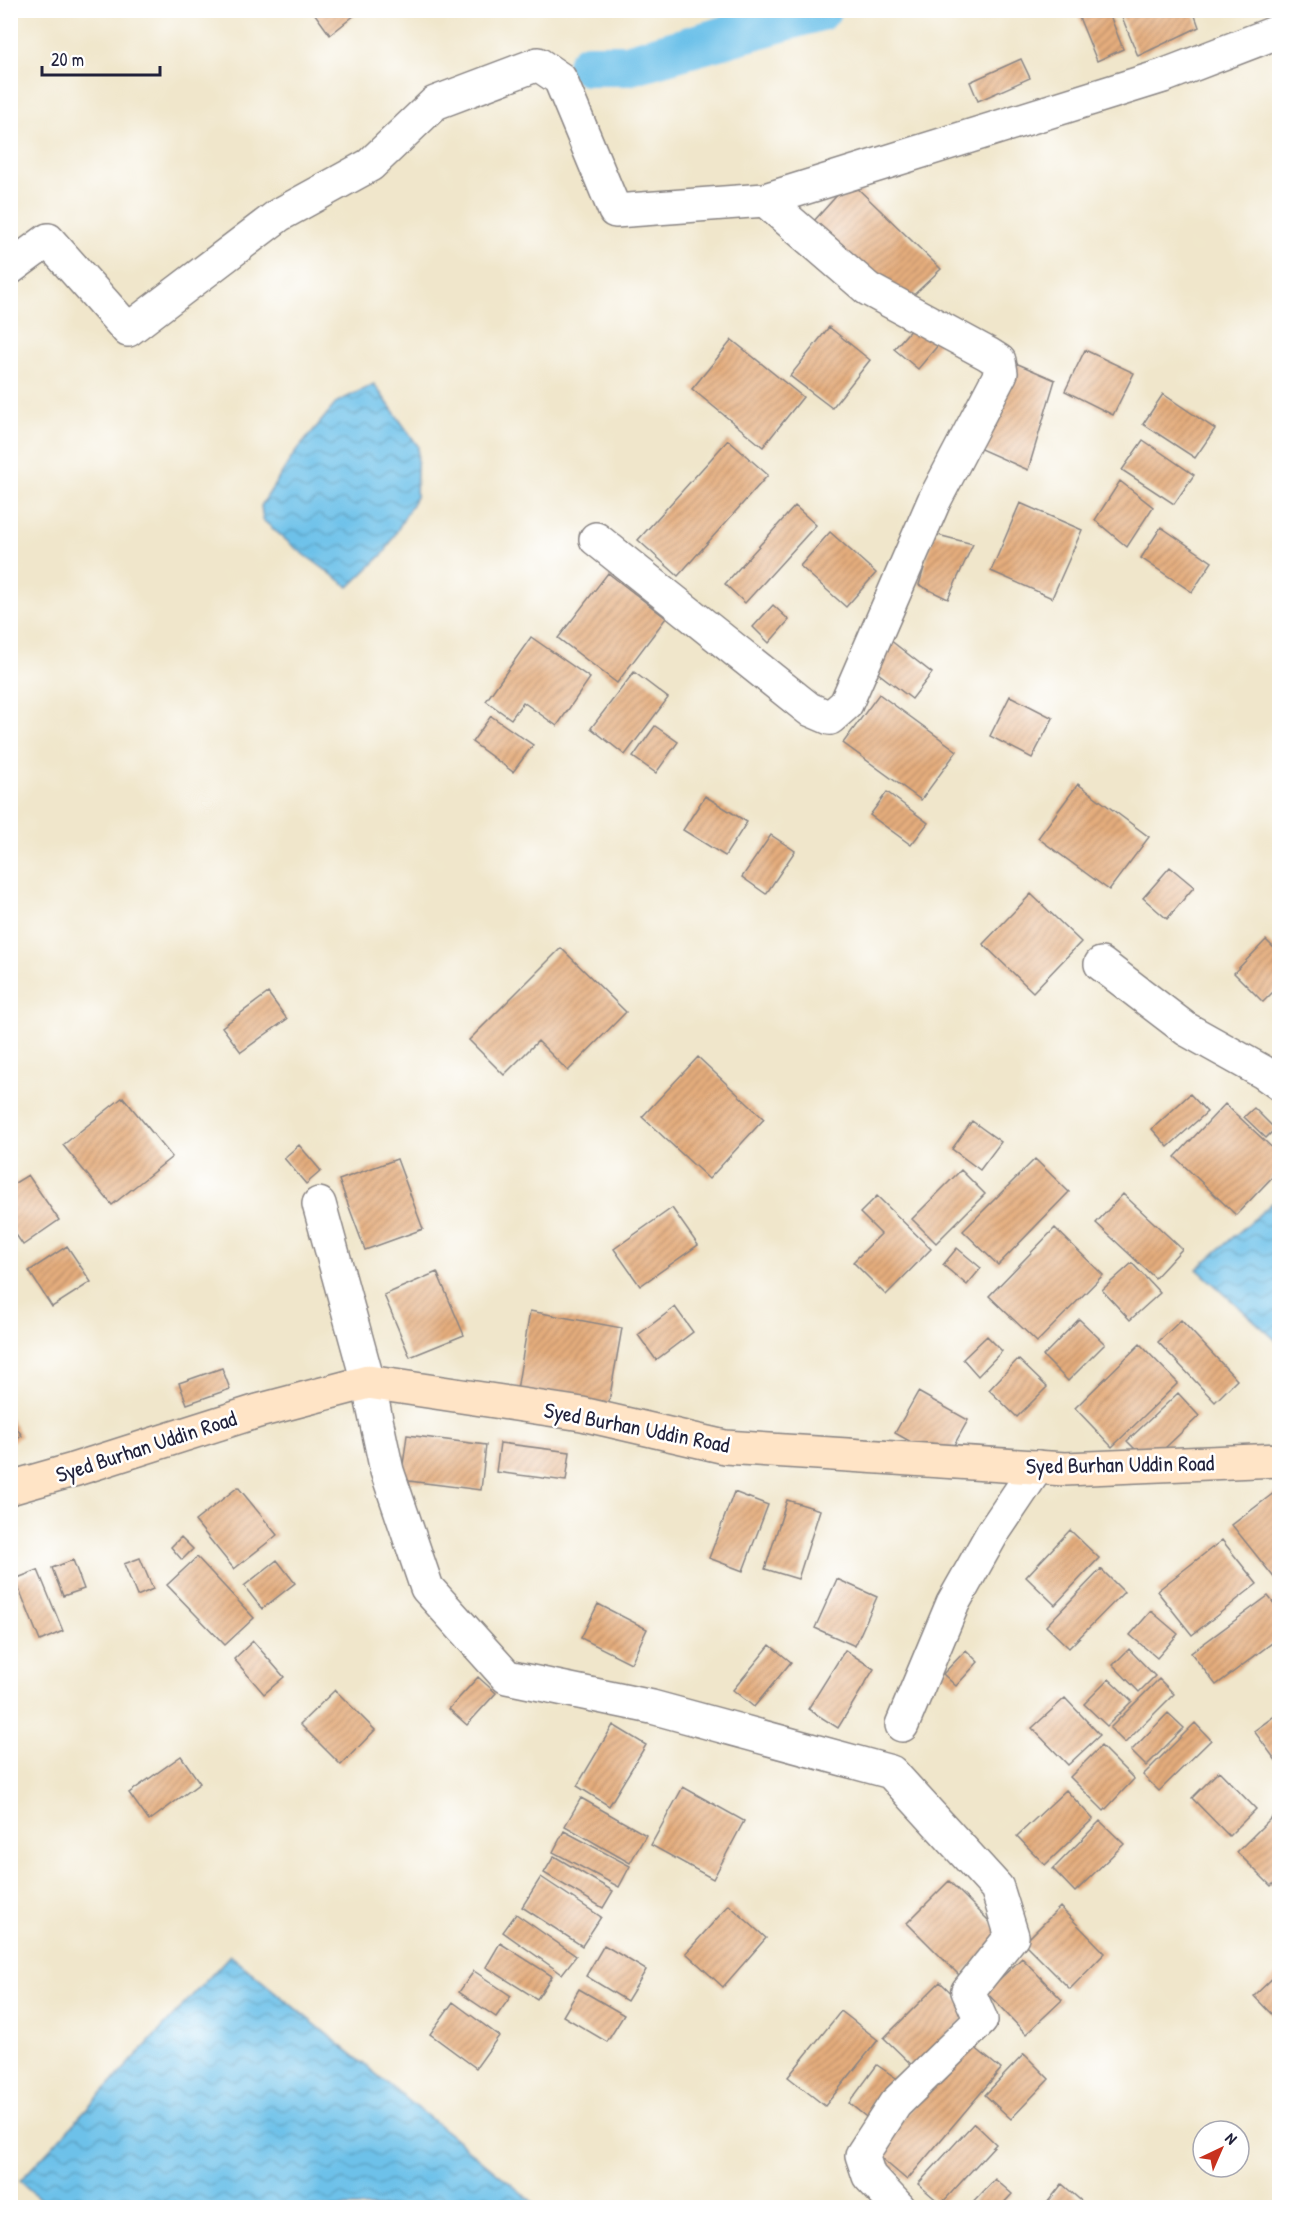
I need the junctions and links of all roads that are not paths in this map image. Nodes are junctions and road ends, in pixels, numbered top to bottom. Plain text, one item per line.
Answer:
1 (1280, 31) edge
2 (765, 200) junction
3 (10, 268) edge
4 (596, 539) dead end
5 (1101, 964) dead end
6 (1280, 1084) edge
7 (319, 1204) dead end
8 (368, 1382) junction
9 (1280, 1460) edge
10 (1037, 1467) junction
11 (10, 1488) edge
12 (902, 1725) dead end
13 (899, 2208) edge

1 - 2 street
2 - 3 street
2 - 4 street
5 - 6 street
7 - 8 street
8 - 10 street, Syed Burhan Uddin Road
8 - 11 street, Syed Burhan Uddin Road
8 - 13 street
9 - 10 street, Syed Burhan Uddin Road
10 - 12 street

